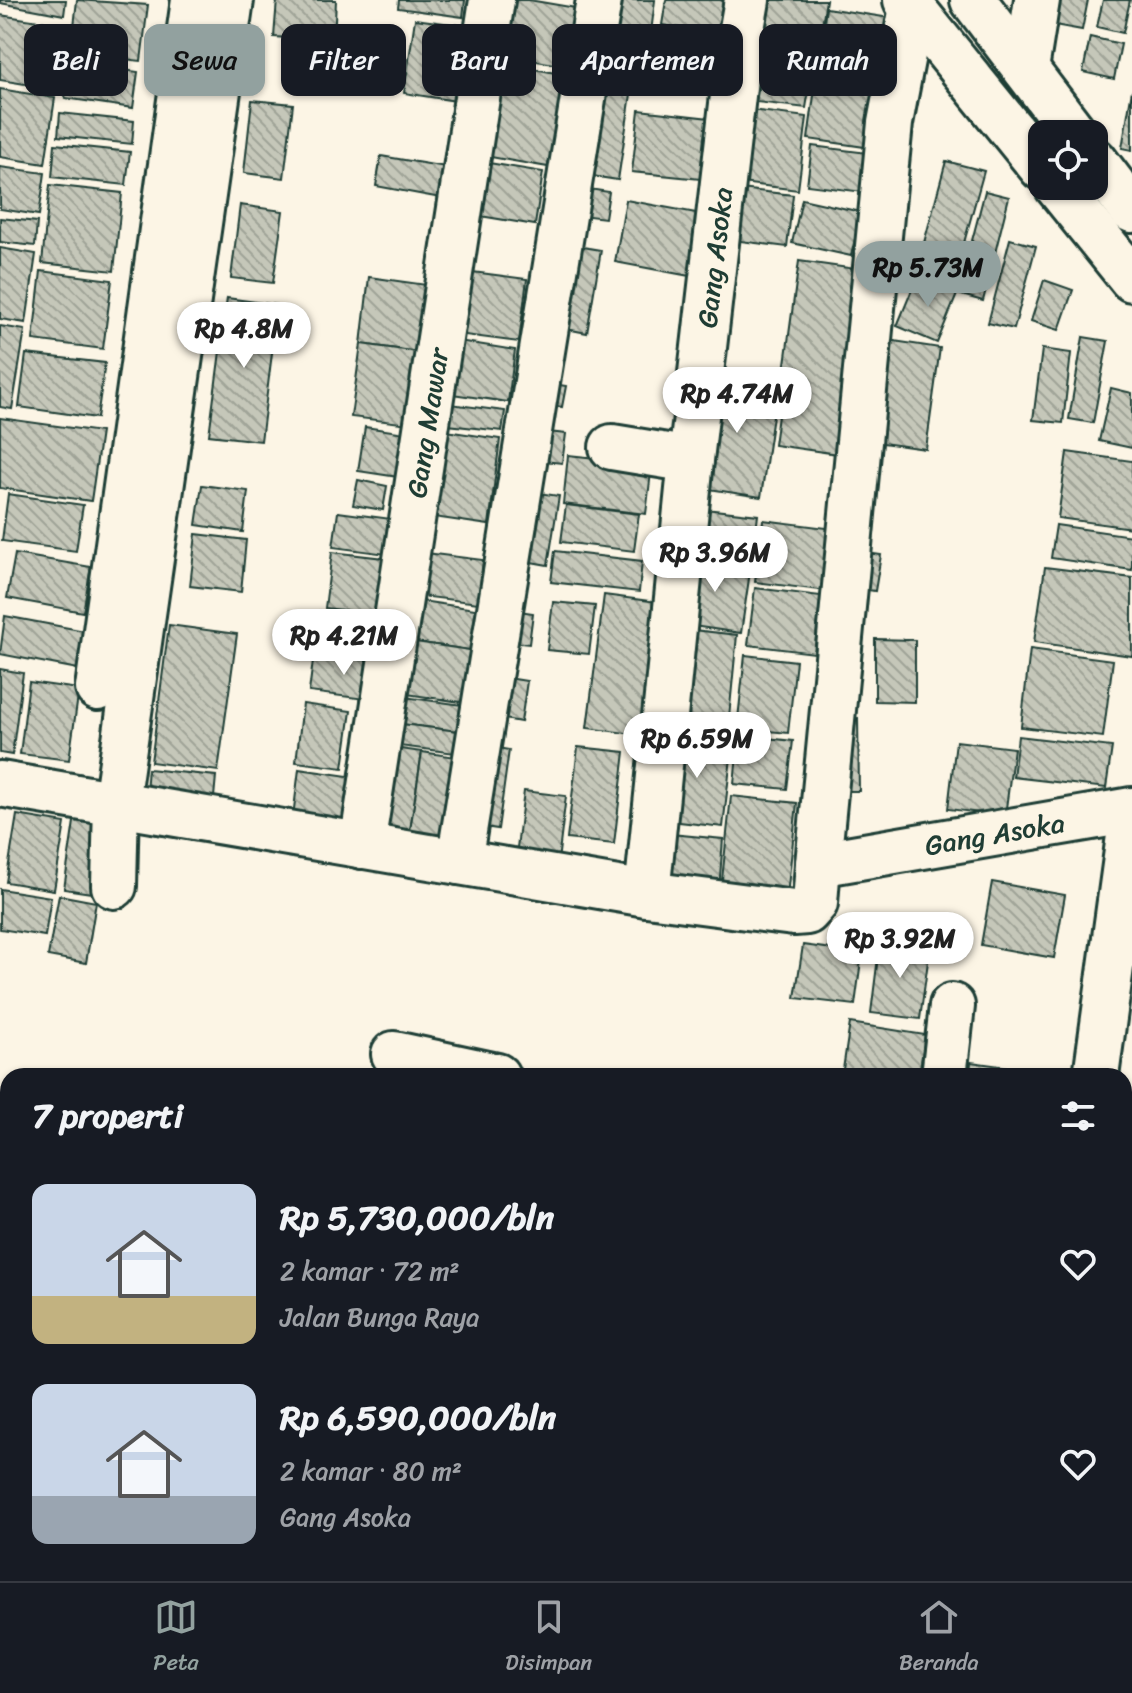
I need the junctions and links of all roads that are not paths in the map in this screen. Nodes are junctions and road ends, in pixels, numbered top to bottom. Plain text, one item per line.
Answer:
1 (194, 0) edge
2 (231, 0) edge
3 (492, 0) edge
4 (599, 0) edge
5 (747, 0) edge
6 (973, 0) edge
7 (1037, 0) edge
8 (909, 4) edge
9 (1026, 69) junction
10 (1064, 120) edge
11 (1028, 151) edge
12 (1108, 178) edge
13 (1068, 200) edge
14 (1132, 210) edge
15 (1132, 279) edge
16 (612, 447) dead end
17 (691, 460) junction
18 (98, 688) dead end
19 (0, 784) edge
20 (116, 803) junction
21 (1132, 812) edge
22 (362, 846) junction
23 (459, 862) junction
24 (818, 864) junction
25 (114, 886) dead end
26 (647, 894) junction
27 (952, 1006) dead end
28 (394, 1054) dead end
29 (460, 1068) edge
30 (945, 1068) edge
31 (1097, 1068) edge

1 - 18 street
2 - 20 street
3 - 22 street, Gang Mawar
4 - 23 street
5 - 17 street, Gang Asoka
6 - 9 street
7 - 9 street
8 - 11 street
8 - 24 street
9 - 10 street
12 - 14 street
13 - 15 street
16 - 17 street
17 - 26 street, Gang Asoka
19 - 20 street
20 - 22 street
20 - 25 street
21 - 24 street, Gang Asoka
21 - 31 street
22 - 23 street
23 - 26 street
24 - 26 street
27 - 30 street
28 - 29 street

